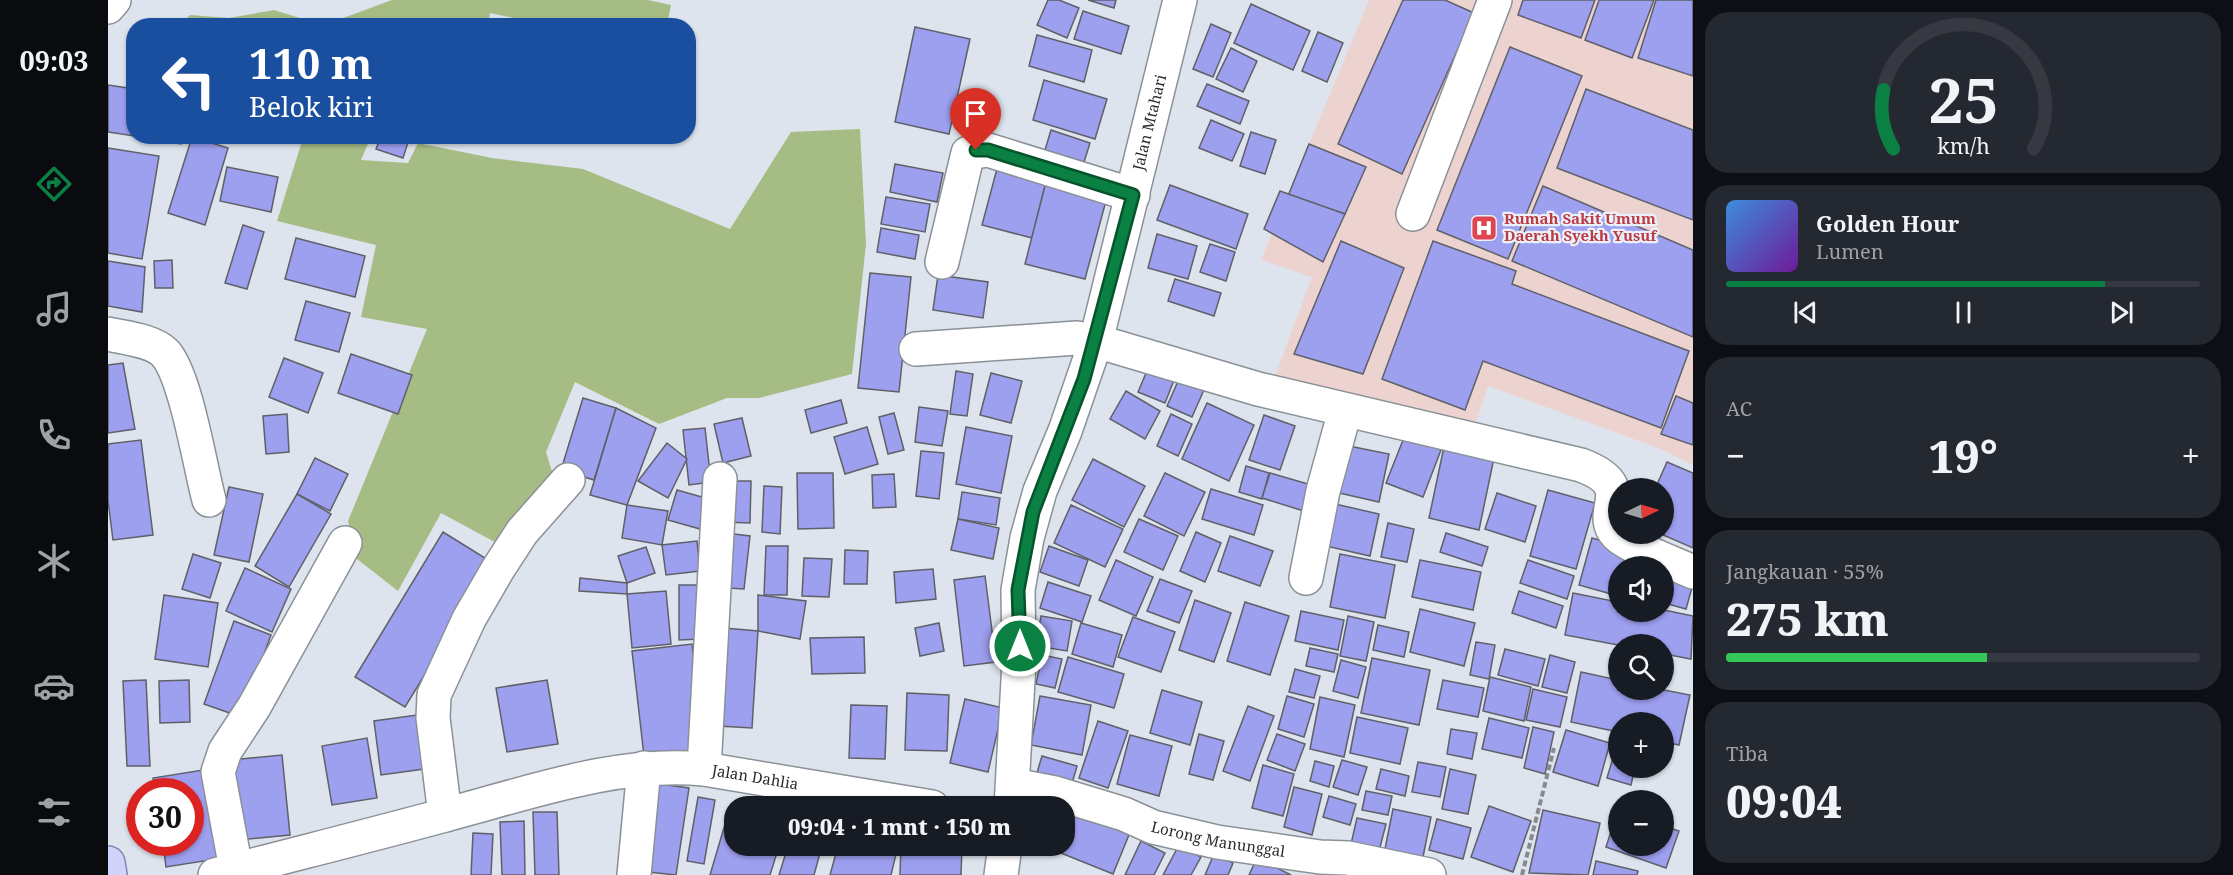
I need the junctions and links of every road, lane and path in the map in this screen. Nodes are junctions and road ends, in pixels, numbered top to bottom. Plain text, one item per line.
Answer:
1 (114, 0) edge
2 (1180, 0) edge
3 (1495, 0) edge
4 (108, 7) edge
5 (1133, 195) junction
6 (1413, 214) dead end
7 (942, 262) dead end
8 (108, 334) edge
9 (1096, 341) junction
10 (916, 349) dead end
11 (1345, 411) junction
12 (720, 479) dead end
13 (568, 480) dead end
14 (208, 500) dead end
15 (345, 543) dead end
16 (1693, 572) edge
17 (1306, 578) dead end
18 (1554, 748) dead end
19 (644, 768) junction
20 (704, 769) junction
21 (866, 796) edge
22 (1012, 796) edge
23 (1065, 796) edge
24 (1075, 799) edge
25 (445, 815) junction
26 (1004, 856) edge
27 (108, 863) edge
28 (226, 872) edge
29 (110, 875) edge
30 (634, 875) edge
31 (1001, 875) edge
32 (1429, 875) edge
33 (1521, 875) edge

1 - 4 street
2 - 5 street, Jalan Mtahari
3 - 6 street
5 - 7 street
5 - 9 street, Jalan Mtahari
8 - 14 street
9 - 10 street
9 - 11 street
9 - 22 street, Jalan Mtahari
11 - 16 street
11 - 17 street
12 - 20 street
13 - 25 street
15 - 28 street
18 - 33 path
19 - 20 street, Jalan Dahlia
19 - 25 street, Jalan Dahlia
19 - 30 street
20 - 21 street, Jalan Dahlia
22 - 23 street, Lorong Manunggal
24 - 32 street, Lorong Manunggal
25 - 28 street, Jalan Dahlia
26 - 31 street
27 - 29 main road

